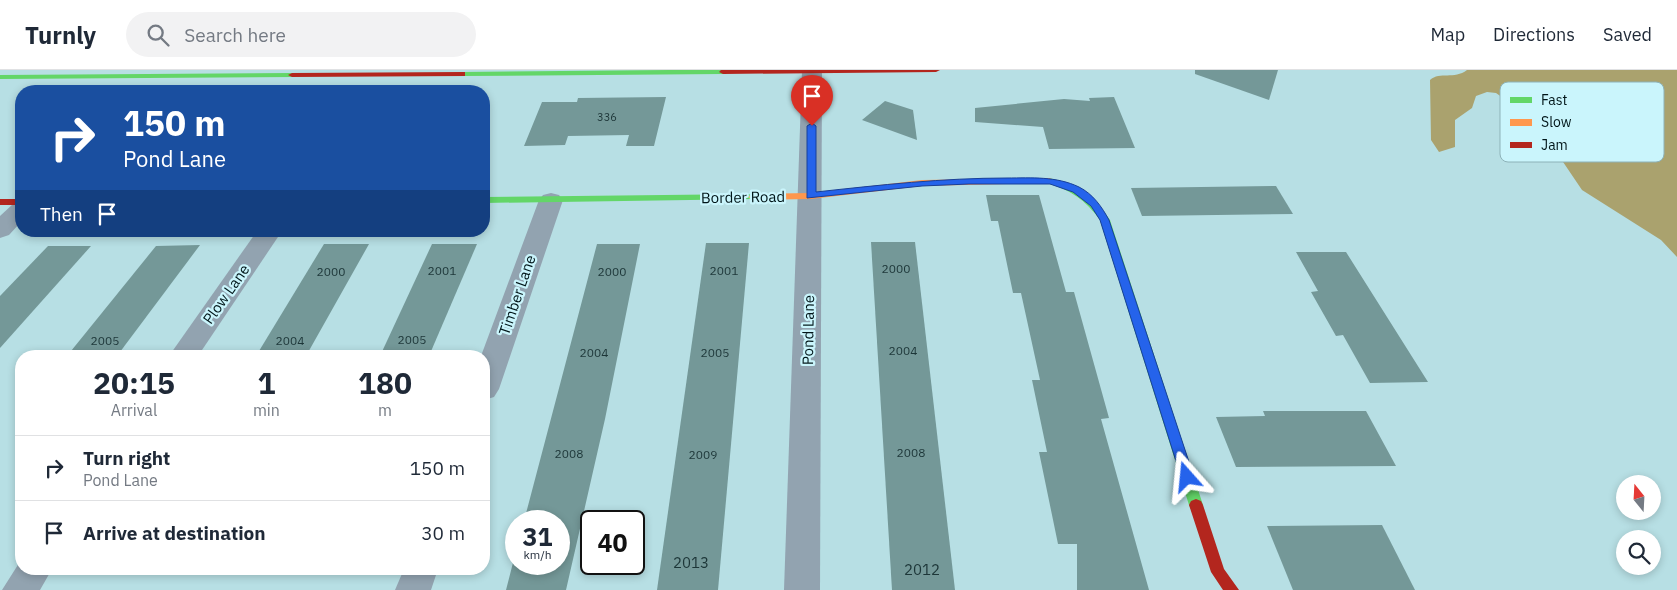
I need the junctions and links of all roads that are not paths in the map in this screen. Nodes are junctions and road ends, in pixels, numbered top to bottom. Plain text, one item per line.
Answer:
1 (936, 70) edge
2 (812, 71) edge
3 (0, 77) edge
4 (811, 196) junction
5 (490, 200) edge
6 (550, 200) junction
7 (0, 202) edge
8 (15, 202) edge
9 (15, 215) edge
10 (0, 230) edge
11 (266, 237) edge
12 (187, 350) edge
13 (490, 373) edge
14 (31, 575) edge
15 (419, 575) edge
16 (20, 590) edge
17 (413, 590) edge
18 (802, 590) edge
19 (1232, 590) edge

1 - 2 street
2 - 3 street
2 - 4 street, Pond Lane
4 - 6 street, Border Road
4 - 18 street, Pond Lane
4 - 19 street, Border Road
5 - 6 street, Border Road
6 - 13 street, Timber Lane
7 - 8 street
9 - 10 street
11 - 12 street, Plow Lane
14 - 16 street
15 - 17 street

